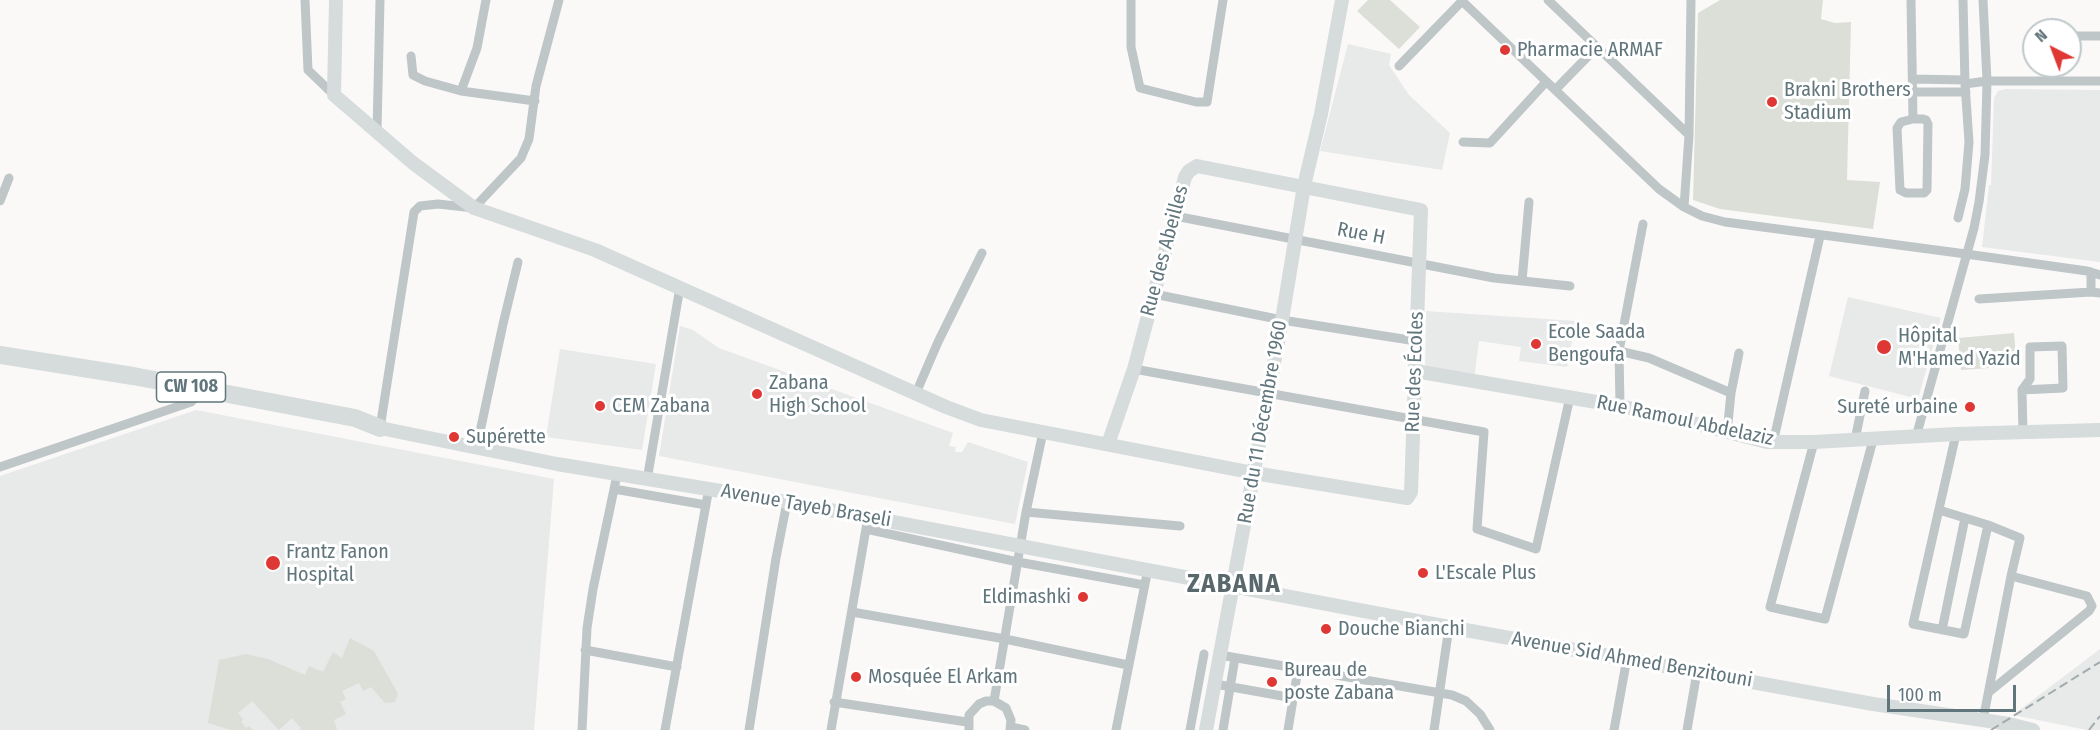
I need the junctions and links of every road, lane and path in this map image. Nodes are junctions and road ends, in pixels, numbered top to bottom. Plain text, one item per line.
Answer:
1 (305, 0) edge
2 (336, 0) edge
3 (380, 0) edge
4 (486, 0) edge
5 (559, 0) edge
6 (1131, 0) edge
7 (1223, 0) edge
8 (1333, 0) edge
9 (1342, 0) edge
10 (1348, 0) edge
11 (1462, 0) edge
12 (1548, 0) edge
13 (1691, 0) edge
14 (1911, 0) edge
15 (1963, 0) edge
16 (1983, 0) edge
17 (2082, 36) edge
18 (2100, 36) edge
19 (1597, 47) junction
20 (411, 56) dead end
21 (1399, 66) dead end
22 (1913, 79) junction
23 (1987, 81) junction
24 (2100, 81) edge
25 (1546, 82) junction
26 (1965, 85) junction
27 (1555, 90) junction
28 (461, 91) junction
29 (1913, 92) junction
30 (334, 94) junction
31 (535, 102) junction
32 (1321, 114) junction
33 (1913, 119) junction
34 (377, 131) junction
35 (1689, 135) junction
36 (1462, 142) dead end
37 (9, 178) dead end
38 (1304, 186) junction
39 (451, 190) junction
40 (0, 201) edge
41 (1529, 202) dead end
42 (438, 204) junction
43 (1684, 207) junction
44 (474, 208) junction
45 (1175, 216) junction
46 (1958, 218) dead end
47 (1643, 224) dead end
48 (1820, 236) junction
49 (1296, 239) junction
50 (982, 253) dead end
51 (1966, 254) junction
52 (518, 262) dead end
53 (1419, 264) junction
54 (2095, 274) edge
55 (1522, 281) junction
56 (1570, 286) dead end
57 (680, 287) junction
58 (2096, 292) edge
59 (1154, 294) junction
60 (1979, 299) dead end
61 (1282, 320) junction
62 (1416, 341) junction
63 (1619, 351) junction
64 (1739, 353) dead end
65 (0, 355) edge
66 (0, 367) edge
67 (1134, 369) junction
68 (1415, 372) junction
69 (2022, 390) junction
70 (1865, 391) dead end
71 (916, 393) junction
72 (1731, 393) junction
73 (197, 394) junction
74 (1268, 394) junction
75 (1570, 397) junction
76 (1620, 406) junction
77 (1414, 420) junction
78 (380, 428) junction
79 (2100, 430) edge
80 (1043, 432) junction
81 (1727, 433) junction
82 (1956, 434) junction
83 (2022, 434) junction
84 (1916, 436) junction
85 (1856, 440) junction
86 (1873, 440) junction
87 (1773, 442) junction
88 (1814, 442) junction
89 (1108, 444) junction
90 (477, 447) junction
91 (0, 467) edge
92 (1254, 473) junction
93 (617, 475) junction
94 (647, 480) junction
95 (709, 488) junction
96 (614, 489) junction
97 (787, 502) junction
98 (706, 505) junction
99 (1938, 510) junction
100 (1026, 512) junction
101 (1965, 518) junction
102 (867, 523) junction
103 (1988, 525) junction
104 (1180, 526) dead end
105 (1021, 546) junction
106 (1018, 562) junction
107 (1148, 569) junction
108 (2011, 576) junction
109 (1144, 585) junction
110 (1232, 587) junction
111 (852, 612) junction
112 (1449, 627) junction
113 (1942, 630) junction
114 (1005, 639) junction
115 (585, 650) junction
116 (1204, 654) dead end
117 (1220, 656) junction
118 (1235, 658) junction
119 (1627, 658) junction
120 (1128, 665) junction
121 (677, 667) junction
122 (1298, 669) junction
123 (1697, 672) junction
124 (1215, 684) junction
125 (1231, 686) junction
126 (1989, 692) junction
127 (1441, 693) junction
128 (1293, 698) junction
129 (993, 701) junction
130 (834, 702) junction
131 (1983, 720) junction
132 (968, 726) edge
133 (1011, 729) edge
134 (582, 730) edge
135 (665, 730) edge
136 (749, 730) edge
137 (831, 730) edge
138 (1025, 730) edge
139 (1116, 730) edge
140 (1190, 730) edge
141 (1206, 730) edge
142 (1223, 730) edge
143 (1288, 730) edge
144 (1434, 730) edge
145 (1490, 730) edge
146 (1614, 730) edge
147 (1687, 730) edge
148 (2033, 730) edge

1 - 30 street
2 - 30 street
3 - 34 street
4 - 28 street
5 - 31 street
6 - 7 street
8 - 32 street, Rue du 11 Décembre 1960
9 - 32 street, Rue du 11 Décembre 1960
10 - 32 street, Rue du 11 Décembre 1960
11 - 21 street
11 - 25 street
12 - 19 street
13 - 35 street
14 - 22 street
15 - 26 street
16 - 23 street
17 - 18 street
19 - 27 street
19 - 35 street
20 - 28 street
22 - 26 street
22 - 29 street
23 - 24 street
23 - 26 street
23 - 51 street
25 - 27 street
25 - 36 street
26 - 29 street
26 - 46 street
27 - 43 street
28 - 31 street
29 - 33 street
30 - 34 street
31 - 44 street
32 - 38 street, Rue du 11 Décembre 1960
33 - 33 street
34 - 39 street
35 - 43 street
37 - 40 street
38 - 45 street, Rue des Abeilles
38 - 49 street, Rue du 11 Décembre 1960
38 - 53 street, Rue des Écoles
39 - 42 street
39 - 44 street
41 - 55 street
42 - 44 street
42 - 78 street
43 - 48 street
44 - 57 street
45 - 49 street, Rue H
45 - 59 street, Rue des Abeilles
47 - 63 street
48 - 51 street
48 - 87 street
49 - 53 street, Rue H
49 - 61 street, Rue du 11 Décembre 1960
50 - 71 street
51 - 54 street
51 - 84 street
52 - 90 street
53 - 55 street, Rue H
53 - 62 street, Rue des Écoles
54 - 58 street
55 - 56 street, Rue H
57 - 71 street
57 - 94 street
58 - 60 street
59 - 61 street
59 - 67 street, Rue des Abeilles
61 - 62 street
61 - 74 street, Rue du 11 Décembre 1960
62 - 68 street, Rue des Écoles
63 - 72 street
63 - 76 street
64 - 72 street
65 - 73 highway, CW 108
66 - 73 highway, CW 108
67 - 74 street
67 - 89 street, Rue des Abeilles
68 - 75 street, Rue Ramoul Abdelaziz
68 - 77 street, Rue des Écoles
69 - 69 street
69 - 83 street
70 - 85 street
71 - 80 street
72 - 81 street
73 - 78 highway, CW 108
73 - 91 street
74 - 77 street
74 - 92 street, Rue du 11 Décembre 1960
75 - 76 street, Rue Ramoul Abdelaziz
75 - 77 street
76 - 81 street, Rue Ramoul Abdelaziz
77 - 92 street, Rue des Écoles
78 - 90 street, Avenue Tayeb Braseli / CW 108
79 - 83 street, Rue Ramoul Abdelaziz
80 - 89 street
80 - 100 street
81 - 87 street, Rue Ramoul Abdelaziz
82 - 83 street, Rue Ramoul Abdelaziz
82 - 84 street, Rue Ramoul Abdelaziz
82 - 99 street
84 - 86 street, Rue Ramoul Abdelaziz
85 - 86 street, Rue Ramoul Abdelaziz
85 - 88 street, Rue Ramoul Abdelaziz
86 - 88 street
87 - 88 street, Rue Ramoul Abdelaziz
89 - 92 street
90 - 93 street, Avenue Tayeb Braseli / CW 108
92 - 110 street, Rue du 11 Décembre 1960
93 - 94 street, Avenue Tayeb Braseli / CW 108
93 - 96 street
94 - 95 street, Avenue Tayeb Braseli / CW 108
95 - 97 street, Avenue Tayeb Braseli / CW 108
95 - 98 street
96 - 98 street
96 - 115 street
97 - 102 street, Avenue Tayeb Braseli / CW 108
97 - 136 street
98 - 121 street
99 - 101 street
99 - 113 street
100 - 104 street
100 - 105 street
101 - 103 street
101 - 113 street
102 - 105 street, Avenue Tayeb Braseli / CW 108
102 - 106 street
102 - 111 street
103 - 108 street
103 - 113 street
105 - 106 street
105 - 107 street, Avenue Tayeb Braseli / CW 108
106 - 109 street
106 - 114 street
107 - 109 street
107 - 110 street, Avenue Tayeb Braseli / CW 108
108 - 126 street
108 - 126 street
109 - 120 street
110 - 112 street, Avenue Sid Ahmed Benzitouni / CW 108
110 - 117 street, Rue du 11 Décembre 1960
111 - 114 street
111 - 130 street
112 - 119 street, Avenue Sid Ahmed Benzitouni / CW 108
112 - 127 street
114 - 120 street
114 - 129 street
115 - 121 street
115 - 134 street
116 - 140 street
117 - 118 street
117 - 124 street, Rue du 11 Décembre 1960
118 - 122 street
118 - 125 street
119 - 123 street, Avenue Sid Ahmed Benzitouni / CW 108
119 - 146 street
120 - 139 street
121 - 135 street
122 - 127 street
122 - 128 street
123 - 131 street, Avenue Sid Ahmed Benzitouni / CW 108
123 - 147 street
124 - 125 street
124 - 141 street, Rue du 11 Décembre 1960
125 - 128 street
125 - 142 street
126 - 131 street
127 - 144 street
127 - 145 street
128 - 143 street
129 - 132 street
129 - 133 street
130 - 132 street
130 - 137 street
131 - 148 street, Avenue Sid Ahmed Benzitouni / CW 108
133 - 138 street

